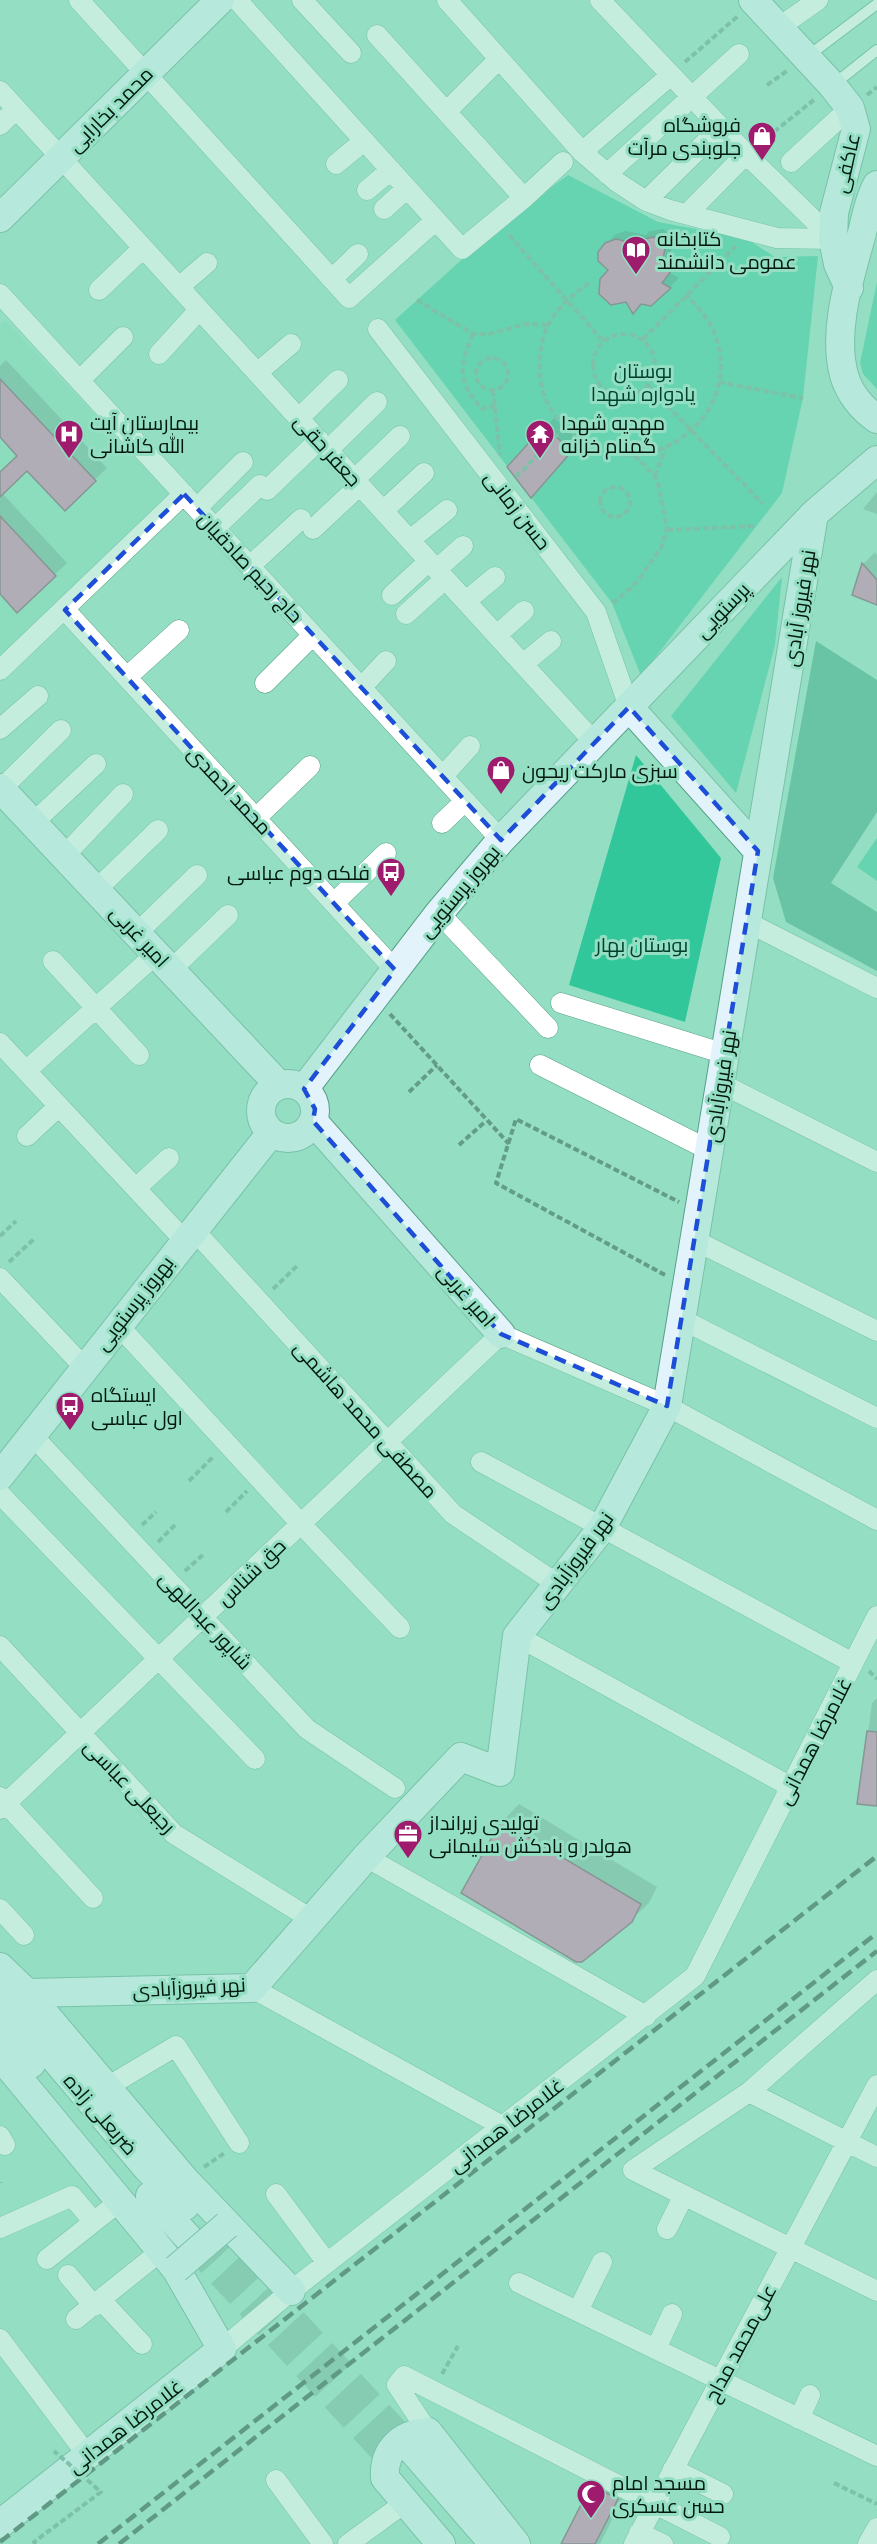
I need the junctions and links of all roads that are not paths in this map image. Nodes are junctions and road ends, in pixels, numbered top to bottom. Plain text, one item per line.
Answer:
1 (79, 0) edge
2 (220, 0) edge
3 (237, 0) edge
4 (302, 0) edge
5 (600, 0) edge
6 (818, 0) edge
7 (754, 1) edge
8 (452, 2) edge
9 (877, 4) edge
10 (778, 28) junction
11 (377, 35) dead end
12 (877, 50) edge
13 (351, 53) dead end
14 (739, 54) dead end
15 (805, 58) junction
16 (499, 59) junction
17 (146, 74) junction
18 (670, 75) junction
19 (832, 86) junction
20 (0, 91) edge
21 (692, 96) junction
22 (849, 108) junction
23 (16, 109) junction
24 (446, 112) junction
25 (0, 125) edge
26 (721, 127) junction
27 (364, 141) junction
28 (582, 152) junction
29 (746, 154) junction
30 (61, 158) junction
31 (563, 162) dead end
32 (791, 162) dead end
33 (336, 164) dead end
34 (391, 170) junction
35 (607, 174) junction
36 (877, 184) edge
37 (407, 189) junction
38 (367, 190) dead end
39 (524, 198) junction
40 (646, 201) junction
41 (384, 209) dead end
42 (687, 214) junction
43 (0, 218) edge
44 (436, 220) junction
45 (833, 239) junction
46 (143, 248) junction
47 (358, 254) dead end
48 (207, 263) dead end
49 (332, 279) junction
50 (179, 287) junction
51 (849, 288) junction
52 (99, 290) dead end
53 (0, 294) edge
54 (200, 310) junction
55 (378, 329) dead end
56 (123, 337) dead end
57 (291, 344) dead end
58 (159, 354) dead end
59 (257, 373) junction
60 (80, 380) junction
61 (338, 380) dead end
62 (377, 402) dead end
63 (299, 418) junction
64 (877, 419) edge
65 (400, 436) dead end
66 (323, 445) junction
67 (877, 460) edge
68 (243, 462) dead end
69 (424, 472) dead end
70 (357, 482) junction
71 (190, 501) junction
72 (447, 510) dead end
73 (383, 511) junction
74 (814, 514) junction
75 (215, 528) junction
76 (410, 540) junction
77 (463, 546) dead end
78 (250, 566) junction
79 (437, 570) junction
80 (495, 577) dead end
81 (392, 595) dead end
82 (466, 601) junction
83 (65, 610) junction
84 (524, 611) dead end
85 (406, 614) dead end
86 (178, 630) dead end
87 (496, 634) junction
88 (313, 635) junction
89 (551, 641) dead end
90 (386, 661) dead end
91 (523, 664) junction
92 (0, 670) edge
93 (127, 677) junction
94 (264, 682) dead end
95 (361, 688) junction
96 (38, 696) dead end
97 (630, 706) junction
98 (0, 729) edge
99 (61, 730) dead end
100 (594, 742) junction
101 (470, 746) dead end
102 (96, 764) dead end
103 (310, 766) dead end
104 (443, 776) junction
105 (770, 783) joint
106 (1, 788) edge
107 (123, 794) dead end
108 (465, 801) junction
109 (256, 818) junction
110 (33, 823) junction
111 (442, 823) dead end
112 (158, 830) dead end
113 (501, 840) junction
114 (758, 851) junction
115 (387, 853) dead end
116 (64, 856) junction
117 (197, 875) dead end
118 (96, 890) junction
119 (334, 903) junction
120 (439, 913) junction
121 (228, 915) dead end
122 (747, 922) junction
123 (137, 933) junction
124 (53, 961) dead end
125 (164, 962) junction
126 (395, 969) junction
127 (877, 988) edge
128 (561, 1003) dead end
129 (96, 1008) junction
130 (548, 1028) dead end
131 (0, 1043) edge
132 (725, 1054) junction
133 (139, 1055) dead end
134 (540, 1065) dead end
135 (26, 1071) junction
136 (720, 1083) junction
137 (292, 1087) junction
138 (59, 1106) junction
139 (313, 1121) junction
140 (271, 1133) junction
141 (27, 1136) dead end
142 (709, 1150) junction
143 (169, 1158) dead end
144 (877, 1162) edge
145 (136, 1188) junction
146 (189, 1234) junction
147 (694, 1240) junction
148 (4, 1270) edge
149 (681, 1319) junction
150 (118, 1325) junction
151 (877, 1331) edge
152 (501, 1334) junction
153 (84, 1368) junction
154 (667, 1406) junction
155 (877, 1418) edge
156 (32, 1434) junction
157 (387, 1443) junction
158 (481, 1462) dead end
159 (0, 1476) edge
160 (0, 1494) edge
161 (877, 1520) edge
162 (301, 1524) junction
163 (603, 1528) junction
164 (559, 1584) junction
165 (877, 1616) edge
166 (203, 1617) junction
167 (400, 1628) dead end
168 (517, 1636) junction
169 (872, 1637) edge
170 (0, 1646) edge
171 (160, 1658) junction
172 (853, 1663) junction
173 (80, 1733) junction
174 (255, 1759) dead end
175 (791, 1786) junction
176 (395, 1788) dead end
177 (2, 1804) edge
178 (366, 1857) junction
179 (93, 1898) dead end
180 (0, 1909) edge
181 (311, 1919) junction
182 (24, 1935) dead end
183 (0, 1967) edge
184 (877, 1980) edge
185 (252, 1988) junction
186 (13, 1993) edge
187 (646, 2016) junction
188 (0, 2030) edge
189 (0, 2055) edge
190 (877, 2085) edge
191 (107, 2087) junction
192 (749, 2092) junction
193 (504, 2127) junction
194 (846, 2142) junction
195 (239, 2143) road end
196 (877, 2157) edge
197 (276, 2194) dead end
198 (684, 2195) junction
199 (120, 2201) junction
200 (93, 2221) junction
201 (0, 2228) edge
202 (667, 2229) dead end
203 (209, 2232) junction
204 (790, 2248) junction
205 (47, 2259) dead end
206 (169, 2260) junction
207 (602, 2262) dead end
208 (327, 2263) junction
209 (68, 2275) dead end
210 (519, 2283) dead end
211 (291, 2290) junction
212 (877, 2290) edge
213 (97, 2303) junction
214 (578, 2311) junction
215 (672, 2314) dead end
216 (76, 2319) dead end
217 (0, 2339) edge
218 (142, 2344) dead end
219 (222, 2349) junction
220 (656, 2349) junction
221 (720, 2380) junction
222 (810, 2395) dead end
223 (800, 2419) junction
224 (412, 2449) junction
225 (88, 2456) junction
226 (877, 2456) edge
227 (673, 2469) junction
228 (276, 2481) dead end
229 (723, 2494) dead end
230 (406, 2502) junction
231 (655, 2503) junction
232 (0, 2524) edge
233 (720, 2537) dead end
234 (637, 2539) edge
235 (323, 2544) edge
236 (348, 2544) edge
237 (441, 2544) edge
238 (470, 2544) edge
239 (493, 2544) edge
240 (516, 2544) edge
241 (663, 2544) edge

1 - 17 street
2 - 17 main road, محمد بخارایی
3 - 27 street
4 - 13 street
5 - 18 street
6 - 10 street
7 - 10 main road, عاکفی
8 - 16 street
9 - 15 lane
10 - 15 main road, عاکفی
11 - 24 street
12 - 19 lane
14 - 21 street
15 - 19 main road, عاکفی
16 - 24 street
16 - 28 street
17 - 30 main road, محمد بخارایی
17 - 49 street
18 - 21 street
18 - 28 street
19 - 22 main road, عاکفی
20 - 23 street, جعفر حقی
21 - 26 street
21 - 35 street
22 - 32 street
22 - 45 main road, عاکفی
23 - 25 street
23 - 30 street, جعفر حقی
24 - 39 street
26 - 29 street
26 - 40 street
27 - 33 street
27 - 34 street
28 - 35 street
29 - 42 street
29 - 45 street
30 - 43 main road, محمد بخارایی
30 - 46 street, جعفر حقی
31 - 39 street
34 - 37 street
34 - 38 street
35 - 40 street
36 - 51 main road
37 - 41 street
37 - 44 street
39 - 44 street
40 - 42 street
42 - 45 street
44 - 49 street
45 - 51 main road, عاکفی
46 - 50 street, جعفر حقی
46 - 52 street
47 - 49 street
48 - 50 street
50 - 54 street, جعفر حقی
51 - 64 main road
53 - 60 street, حاج رحیم صادقیان
54 - 58 street
54 - 59 street, جعفر حقی
55 - 97 street, حسن زمانی
56 - 60 street
57 - 59 street
59 - 63 street, جعفر حقی
60 - 71 street, حاج رحیم صادقیان
61 - 63 street
62 - 66 street
63 - 66 street, جعفر حقی
65 - 70 street
66 - 70 street, جعفر حقی
66 - 75 street
67 - 74 main road
68 - 71 street
69 - 73 street
70 - 73 street, جعفر حقی
70 - 78 street
71 - 75 street, حاج رحیم صادقیان
71 - 83 street
72 - 76 street
73 - 76 street, جعفر حقی
74 - 97 main road, پرستویی
74 - 105 main road, نهر فیروز آبادی
75 - 78 street, حاج رحیم صادقیان
76 - 79 street, جعفر حقی
77 - 79 street
78 - 88 street, حاج رحیم صادقیان
79 - 81 street
79 - 82 street, جعفر حقی
79 - 85 street
80 - 82 street
82 - 87 street, جعفر حقی
83 - 92 street
83 - 93 street, محمد احمدی
84 - 87 street
86 - 93 street
87 - 91 street, جعفر حقی
88 - 94 street
88 - 95 street, حاج رحیم صادقیان
89 - 91 street
90 - 95 street
91 - 100 street, جعفر حقی
93 - 109 street, محمد احمدی
95 - 104 street, حاج رحیم صادقیان
96 - 98 street
97 - 100 main road, بهروز پرستویی
97 - 114 main road
99 - 106 street
100 - 113 main road, بهروز پرستویی
101 - 104 street
102 - 110 street
103 - 109 street
104 - 108 street, حاج رحیم صادقیان
105 - 114 main road, نهر فیروزآبادی
106 - 110 main road, امیر غربی
107 - 116 street
108 - 111 street
108 - 113 street, حاج رحیم صادقیان
109 - 119 street, محمد احمدی
110 - 116 main road, امیر غربی
112 - 118 street
113 - 120 main road, بهروز پرستویی
114 - 122 main road, نهر فیروزآبادی
115 - 119 street
116 - 118 main road, امیر غربی
117 - 123 street
118 - 123 main road, امیر غربی
119 - 126 street, محمد احمدی
120 - 126 main road, بهروز پرستویی
120 - 130 street
121 - 125 street
122 - 127 street
122 - 132 main road, نهر فیروزآبادی
123 - 125 main road, امیر غربی
124 - 129 street
125 - 129 street
125 - 137 main road, امیر غربی
126 - 137 main road, بهروز پرستویی
128 - 132 street
129 - 133 street
129 - 135 street
131 - 135 street, مصطفی محمد هاشمی
132 - 136 main road, نهر فیروزآبادی
134 - 142 street
135 - 138 street, مصطفی محمد هاشمی
136 - 142 main road, نهر فیروزآبادی
136 - 144 street
137 - 139 main road
137 - 140 main road
138 - 141 street
138 - 145 street, مصطفی محمد هاشمی
139 - 140 main road
139 - 152 main road, امیر غربی
140 - 146 main road, بهروز پرستویی
142 - 147 main road, نهر فیروزآبادی
143 - 145 street
145 - 146 street, مصطفی محمد هاشمی
146 - 150 main road, بهروز پرستویی
146 - 157 street, مصطفی محمد هاشمی
147 - 149 main road, نهر فیروزآبادی
147 - 151 street
148 - 153 street
149 - 154 main road, نهر فیروزآبادی
149 - 155 street
150 - 153 main road, بهروز پرستویی
150 - 162 street
152 - 154 street
152 - 157 street, حق شناس
153 - 156 main road, بهروز پرستویی
154 - 161 street
154 - 163 main road, نهر فیروزآبادی
156 - 159 main road, بهروز پرستویی
156 - 166 street, شاپور عبداللهی
157 - 162 street, حق شناس
157 - 164 street, مصطفی محمد هاشمی
158 - 163 street
160 - 171 street
162 - 166 street, حق شناس
162 - 167 street
163 - 164 main road, نهر فیروزآبادی
163 - 172 street
164 - 168 main road, نهر فیروزآبادی
165 - 169 street, غلامرضا همدانی
166 - 171 street, حق شناس
166 - 176 street, شاپور عبداللهی
168 - 175 street
168 - 178 main road, نهر فیروزآبادی
169 - 172 street, غلامرضا همدانی
170 - 173 street, رجبعلی عباسی
171 - 173 street, حق شناس
171 - 174 street
172 - 175 street, غلامرضا همدانی
173 - 177 street, حق شناس
173 - 181 street, رجبعلی عباسی
175 - 187 street, غلامرضا همدانی
177 - 179 street
178 - 181 main road, نهر فیروزآبادی
178 - 187 street
180 - 182 street
181 - 185 main road, نهر فیروزآبادی
183 - 186 main road
184 - 192 street
185 - 186 main road, نهر فیروزآبادی
185 - 193 street
186 - 191 main road
186 - 203 main road, ضربعلی زاده
187 - 193 street, غلامرضا همدانی
188 - 203 main road, ضربعلی زاده
189 - 199 main road
190 - 194 street, علی‌محمد مداح
191 - 195 street
191 - 203 main road
192 - 194 street
192 - 198 street
193 - 208 street, غلامرضا همدانی
194 - 196 street
194 - 204 street, علی‌محمد مداح
197 - 208 street
198 - 202 street
198 - 204 street
199 - 200 street
199 - 206 main road
200 - 201 street
200 - 205 street
203 - 206 main road, bridge
203 - 211 main road
204 - 212 street
204 - 221 street, علی‌محمد مداح
206 - 213 street
206 - 219 main road
207 - 214 street
208 - 211 street, غلامرضا همدانی
209 - 213 street
210 - 214 street
211 - 219 street, غلامرضا همدانی
213 - 216 street
213 - 218 street
214 - 220 street
215 - 220 street
217 - 225 street
219 - 225 main road, غلامرضا همدانی
220 - 221 street
221 - 223 street
221 - 227 street, علی‌محمد مداح
222 - 223 street
223 - 226 street
224 - 230 main road
224 - 231 street
224 - 238 main road
224 - 239 main road
224 - 240 main road
225 - 232 main road, غلامرضا همدانی
227 - 229 street
227 - 231 street, علی‌محمد مداح
228 - 235 street
230 - 236 street
230 - 237 main road
231 - 233 street
231 - 234 street, علی‌محمد مداح
234 - 241 street

